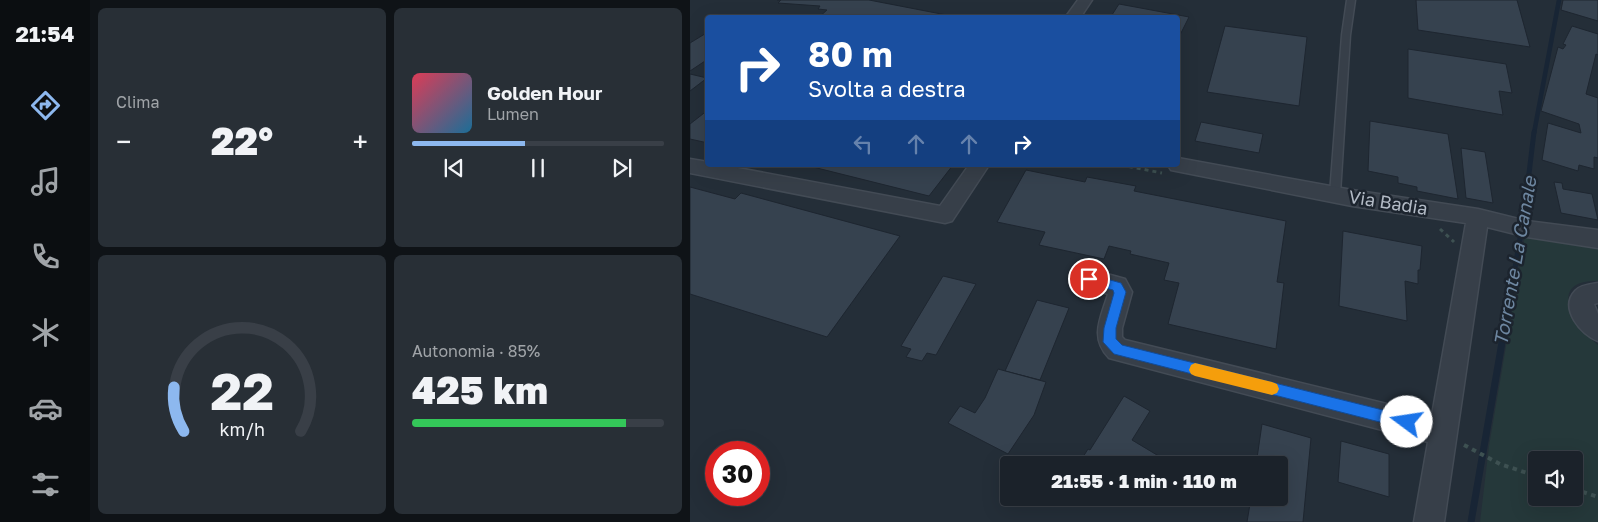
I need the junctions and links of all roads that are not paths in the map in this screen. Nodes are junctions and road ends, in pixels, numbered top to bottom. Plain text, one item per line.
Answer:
1 (1085, 0) edge
2 (1352, 0) edge
3 (1074, 15) edge
4 (690, 166) edge
5 (978, 167) edge
6 (1173, 169) edge
7 (1335, 194) junction
8 (1478, 217) junction
9 (1598, 239) edge
10 (1089, 279) dead end
11 (1598, 293) edge
12 (1598, 330) edge
13 (1444, 432) junction
14 (1429, 522) edge

1 - 3 street
2 - 7 lane
4 - 5 street
6 - 7 street, Via Badia
7 - 8 street, Via Badia
8 - 9 street, Via Badia
8 - 13 street
10 - 13 street
11 - 12 street
13 - 14 street

